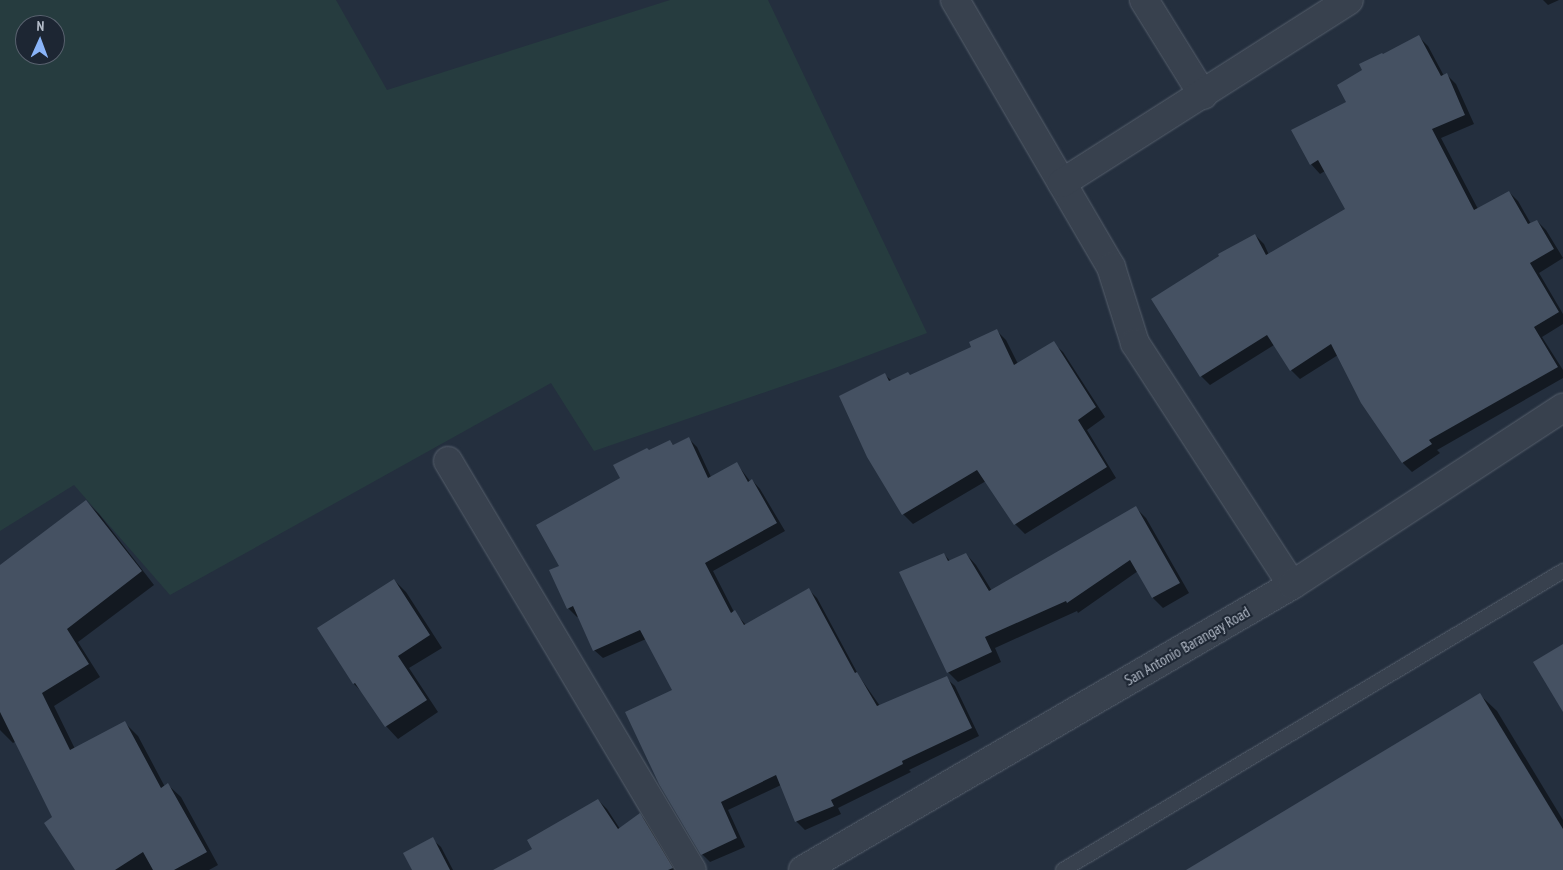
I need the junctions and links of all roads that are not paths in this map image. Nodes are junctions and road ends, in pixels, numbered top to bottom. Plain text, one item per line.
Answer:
1 (955, 0) edge
2 (1144, 0) edge
3 (1332, 5) edge
4 (1203, 94) junction
5 (1062, 183) junction
6 (1563, 408) edge
7 (448, 461) dead end
8 (1563, 571) edge
9 (1292, 585) junction
10 (692, 870) edge
11 (803, 870) edge
12 (1063, 870) edge

1 - 5 street
2 - 4 street
3 - 4 street
4 - 5 street
5 - 9 street
6 - 9 street, San Antonio Barangay Road
7 - 10 street
8 - 12 lane
9 - 11 street, San Antonio Barangay Road

